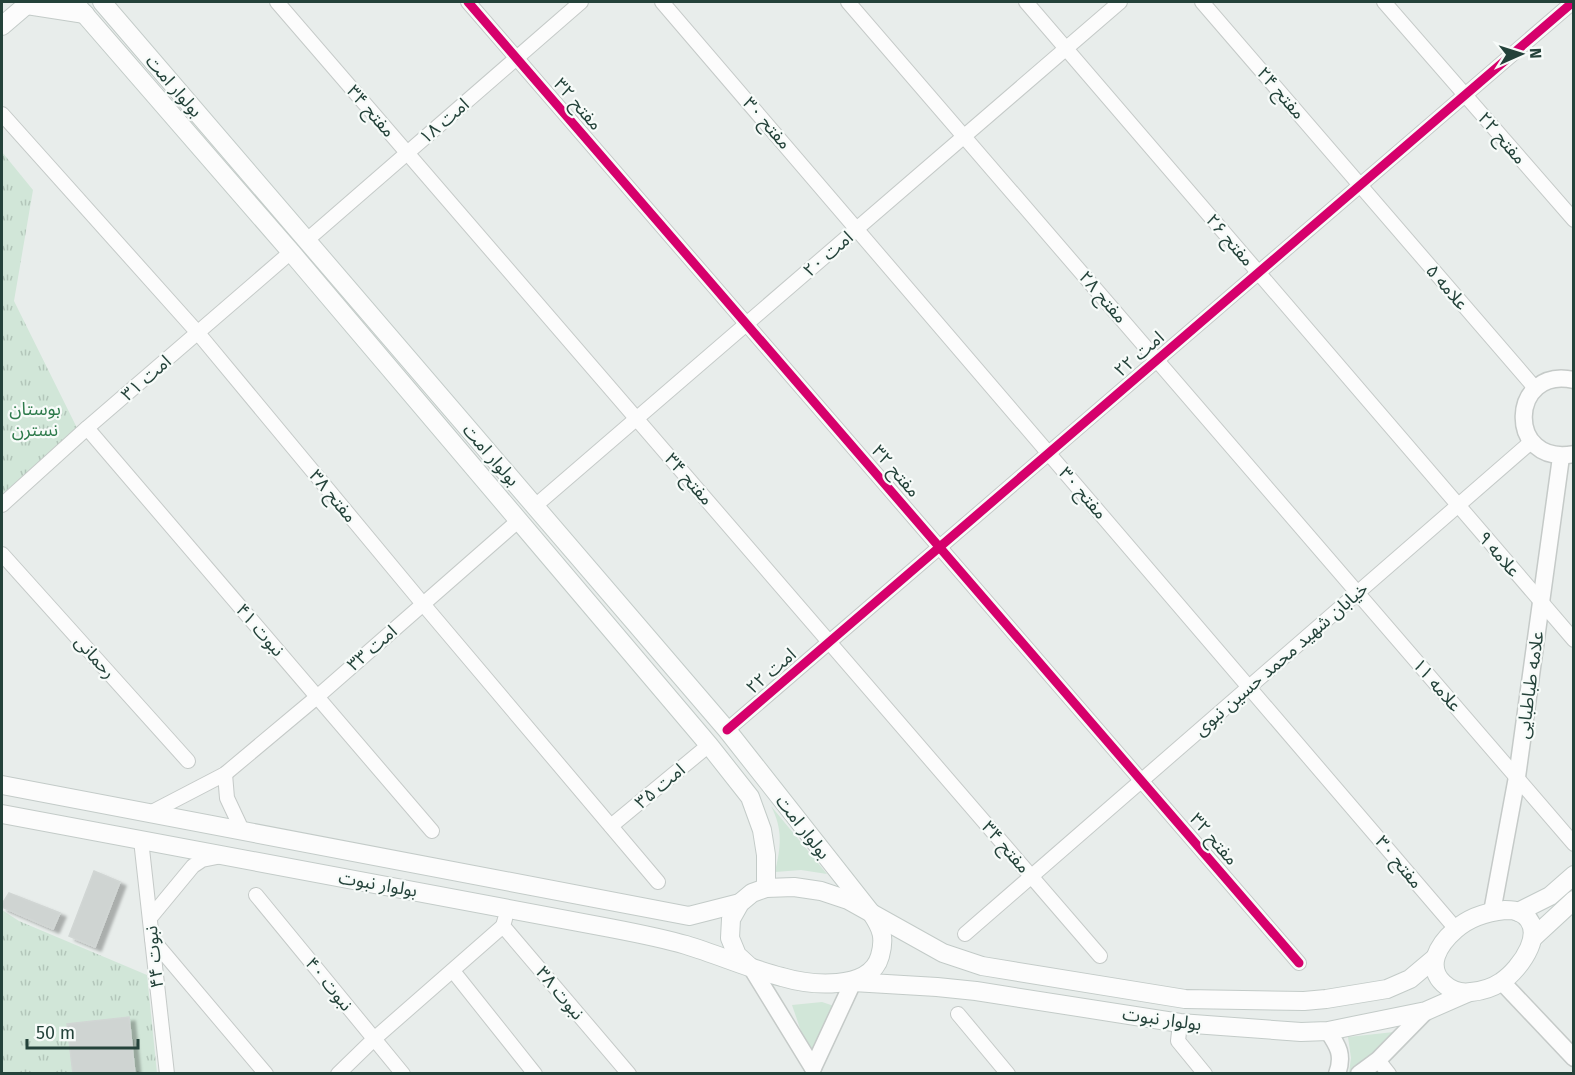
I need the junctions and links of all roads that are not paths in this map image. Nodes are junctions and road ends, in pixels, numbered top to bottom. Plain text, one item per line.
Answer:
1 (102, 2) edge
2 (277, 2) edge
3 (468, 2) edge
4 (581, 2) edge
5 (662, 2) edge
6 (848, 2) edge
7 (1026, 2) edge
8 (1120, 2) edge
9 (1202, 2) edge
10 (1384, 2) edge
11 (28, 3) edge
12 (1564, 4) edge
13 (79, 8) edge
14 (2, 26) edge
15 (1066, 48) junction
16 (516, 58) junction
17 (1464, 95) junction
18 (2, 114) edge
19 (964, 136) junction
20 (407, 153) junction
21 (1360, 185) junction
22 (1574, 220) edge
23 (857, 229) junction
24 (307, 240) junction
25 (291, 252) junction
26 (1258, 273) junction
27 (746, 324) junction
28 (198, 333) junction
29 (1157, 360) junction
30 (1574, 380) edge
31 (1534, 388) junction
32 (637, 418) junction
33 (87, 428) junction
34 (1531, 442) junction
35 (1049, 453) junction
36 (1567, 456) edge
37 (2, 505) edge
38 (535, 506) junction
39 (1458, 506) junction
40 (518, 521) junction
41 (940, 547) junction
42 (2, 554) edge
43 (1357, 593) junction
44 (1541, 602) junction
45 (423, 604) junction
46 (1574, 640) edge
47 (830, 642) junction
48 (1249, 687) junction
49 (317, 697) junction
50 (727, 730) junction
51 (709, 745) junction
52 (188, 761) dead end
53 (225, 774) junction
54 (1517, 777) junction
55 (1141, 781) junction
56 (2, 785) edge
57 (150, 813) junction
58 (2, 814) edge
59 (611, 826) junction
60 (242, 830) junction
61 (432, 831) dead end
62 (141, 840) junction
63 (1574, 844) edge
64 (221, 856) junction
65 (1574, 875) edge
66 (1031, 876) junction
67 (658, 882) dead end
68 (766, 888) junction
69 (256, 895) dead end
70 (1574, 900) edge
71 (740, 903) junction
72 (1492, 912) junction
73 (1518, 912) junction
74 (872, 914) junction
75 (505, 917) junction
76 (150, 918) junction
77 (1456, 929) junction
78 (965, 934) dead end
79 (1534, 937) junction
80 (152, 939) junction
81 (1100, 956) dead end
82 (1436, 958) junction
83 (1299, 963) dead end
84 (750, 967) junction
85 (453, 970) junction
86 (1502, 981) junction
87 (853, 982) junction
88 (1467, 993) junction
89 (1426, 1011) junction
90 (957, 1014) dead end
91 (1180, 1023) junction
92 (1328, 1031) junction
93 (374, 1040) junction
94 (1574, 1058) edge
95 (1378, 1060) junction
96 (812, 1072) edge
97 (167, 1074) edge
98 (266, 1074) edge
99 (338, 1074) edge
100 (403, 1074) edge
101 (535, 1074) edge
102 (628, 1074) edge
103 (1008, 1074) edge
104 (1205, 1074) edge
105 (1337, 1074) edge
106 (1359, 1074) edge
107 (1389, 1074) edge

1 - 24 main road, بولوار امت
2 - 20 street, مفتح ۳۴
3 - 16 street, مفتح ۳۲
4 - 16 street, امت ۱۸
5 - 23 street, مفتح ۳۰
6 - 19 street, مفتح ۲۸
7 - 15 street, مفتح ۲۶
8 - 15 street, امت ۲۰
9 - 21 street, مفتح ۲۴
10 - 17 street, مفتح ۲۲
11 - 13 main road
11 - 14 main road
12 - 17 street, امت ۲۲
13 - 25 main road, بولوار امت
15 - 19 street, امت ۲۰
15 - 26 street, مفتح ۲۶
16 - 20 street, امت ۱۸
16 - 27 street, مفتح ۳۲
17 - 21 street, امت ۲۲
17 - 22 street, مفتح ۲۲
18 - 28 street, مفتح ۳۸
19 - 23 street, امت ۲۰
19 - 29 street, مفتح ۲۸
20 - 24 street, امت ۱۸
20 - 32 street, مفتح ۳۴
21 - 26 street, امت ۲۲
21 - 31 street, علامه ۵
23 - 27 street, امت ۲۰
23 - 35 street, مفتح ۳۰
24 - 25 main road
24 - 38 main road, بولوار امت
25 - 28 street, امت ۳۱
25 - 40 main road, بولوار امت
26 - 29 street, امت ۲۲
26 - 39 street, مفتح ۲۶
27 - 32 street, امت ۲۰
27 - 41 street, مفتح ۳۲
28 - 33 street, امت ۳۱
28 - 45 street, مفتح ۳۸
29 - 35 street, امت ۲۲
29 - 43 street, مفتح ۲۸
30 - 31 street
31 - 34 street
32 - 38 street, امت ۲۰
32 - 47 street, مفتح ۳۴
33 - 37 street, امت ۳۱
33 - 49 street, نبوت ۴۱
34 - 36 street
34 - 39 street, خیابان شهید محمد حسین نبوی
35 - 41 street, امت ۲۲
35 - 48 street, مفتح ۳۰
36 - 44 street, علامه طباطبایی
38 - 50 main road, بولوار امت
39 - 43 street, خیابان شهید محمد حسین نبوی
39 - 44 street, علامه ۹
40 - 45 street, امت ۳۳
40 - 51 main road, بولوار امت
41 - 47 street, امت ۲۲
41 - 55 street, مفتح ۳۲
42 - 52 street, رحمانی
43 - 48 street, خیابان شهید محمد حسین نبوی
43 - 54 street, علامه ۱۱
44 - 46 street, علامه ۹
44 - 54 street, علامه طباطبایی
45 - 49 street, امت ۳۳
45 - 59 street, مفتح ۳۸
47 - 50 street, امت ۲۲
47 - 66 street, مفتح ۳۴
48 - 55 street, خیابان شهید محمد حسین نبوی
48 - 77 street, مفتح ۳۰
49 - 53 street, امت ۳۳
49 - 61 street, نبوت ۴۱
50 - 74 main road, بولوار امت
51 - 59 street, امت ۳۵
51 - 68 main road, بولوار امت
53 - 57 street, امت ۳۳
53 - 60 street
54 - 63 street, علامه ۱۱
54 - 72 street, علامه طباطبایی
55 - 66 street, خیابان شهید محمد حسین نبوی
55 - 83 street, مفتح ۳۲
56 - 57 main road, بولوار نبوت
57 - 60 main road, بولوار نبوت
58 - 62 main road, بولوار نبوت
59 - 67 street, مفتح ۳۸
60 - 71 main road, بولوار نبوت
62 - 64 main road, بولوار نبوت
62 - 76 street, نبوت ۴۴
64 - 75 main road, بولوار نبوت
64 - 76 street
65 - 73 main road
66 - 78 street, خیابان شهید محمد حسین نبوی
66 - 81 street, مفتح ۳۴
68 - 71 main road
68 - 74 main road
69 - 93 street, نبوت ۴۰
70 - 79 main road
71 - 84 main road
72 - 73 main road
72 - 77 main road
73 - 79 main road
74 - 82 main road, بولوار نبوت
74 - 87 main road
75 - 84 main road, بولوار نبوت
75 - 85 street
75 - 102 street, نبوت ۳۸
76 - 80 street, نبوت ۴۴
77 - 82 main road
79 - 86 main road
80 - 97 street, نبوت ۴۴
80 - 98 street
82 - 88 main road
84 - 87 main road
84 - 96 street
85 - 93 street
85 - 101 street
86 - 88 main road
86 - 94 street
87 - 91 main road, بولوار نبوت
87 - 96 street
88 - 89 main road, بولوار نبوت
89 - 92 main road, بولوار نبوت
89 - 95 street
90 - 103 street
91 - 92 main road, بولوار نبوت
91 - 104 street
92 - 105 street
93 - 99 street
93 - 100 street, نبوت ۴۰
95 - 106 street
95 - 107 street

